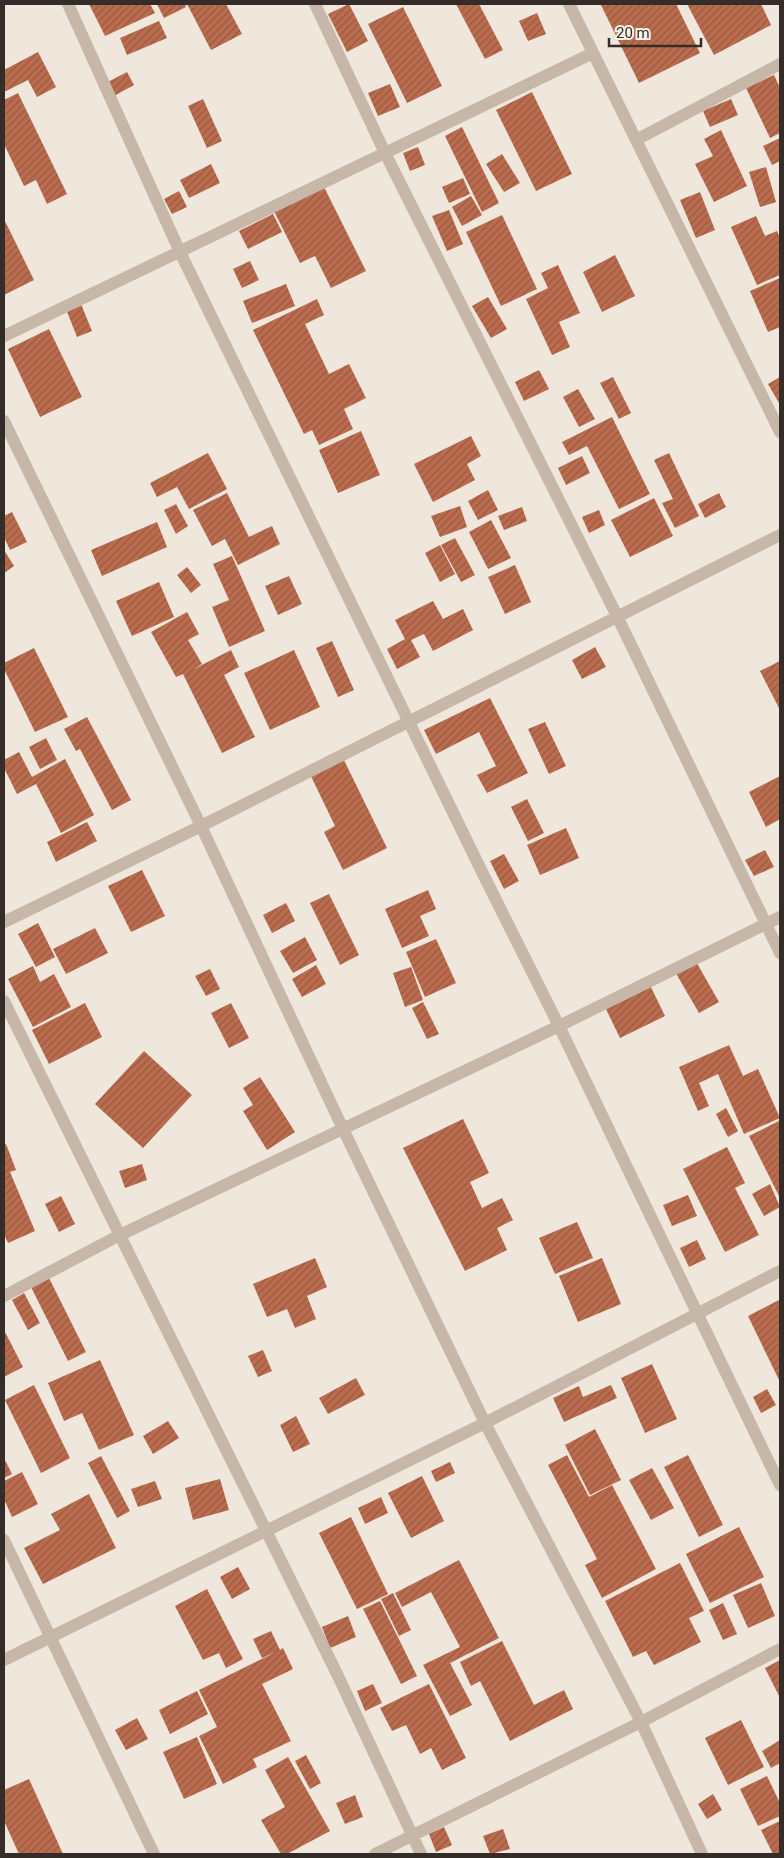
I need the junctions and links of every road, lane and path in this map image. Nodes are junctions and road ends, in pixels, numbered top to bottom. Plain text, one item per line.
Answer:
1 (68, 4) edge
2 (315, 4) edge
3 (569, 4) edge
4 (593, 53) junction
5 (780, 64) edge
6 (636, 140) junction
7 (385, 153) junction
8 (180, 252) junction
9 (4, 336) edge
10 (4, 421) edge
11 (780, 432) edge
12 (780, 535) edge
13 (617, 616) junction
14 (408, 722) junction
15 (201, 826) junction
16 (780, 917) edge
17 (4, 922) edge
18 (766, 924) junction
19 (780, 953) edge
20 (4, 1001) edge
21 (559, 1026) junction
22 (343, 1130) junction
23 (120, 1235) junction
24 (780, 1271) edge
25 (4, 1296) edge
26 (696, 1314) junction
27 (485, 1423) junction
28 (780, 1485) edge
29 (266, 1533) junction
30 (4, 1540) edge
31 (50, 1639) junction
32 (780, 1649) edge
33 (4, 1660) edge
34 (641, 1722) junction
35 (412, 1836) junction
36 (154, 1854) edge
37 (375, 1854) edge
38 (421, 1854) edge
39 (702, 1854) edge

1 - 8 street
2 - 7 street
3 - 4 street
4 - 6 street
4 - 7 street
5 - 6 street
6 - 11 street
7 - 8 street
7 - 13 street
8 - 9 street
8 - 14 street
10 - 15 street
12 - 13 street
13 - 14 street
13 - 18 street
14 - 15 street
14 - 21 street
15 - 17 street
15 - 22 street
16 - 18 street
18 - 19 street
18 - 21 street
20 - 23 street
21 - 22 street
21 - 26 street
22 - 23 street
22 - 27 street
23 - 25 street
23 - 29 street
24 - 26 street
26 - 27 street
26 - 28 street
27 - 29 street
27 - 34 street
29 - 31 street
29 - 35 street
30 - 31 street
31 - 33 street
31 - 36 street
32 - 34 street
34 - 35 street
34 - 39 street
35 - 37 street
35 - 38 street

